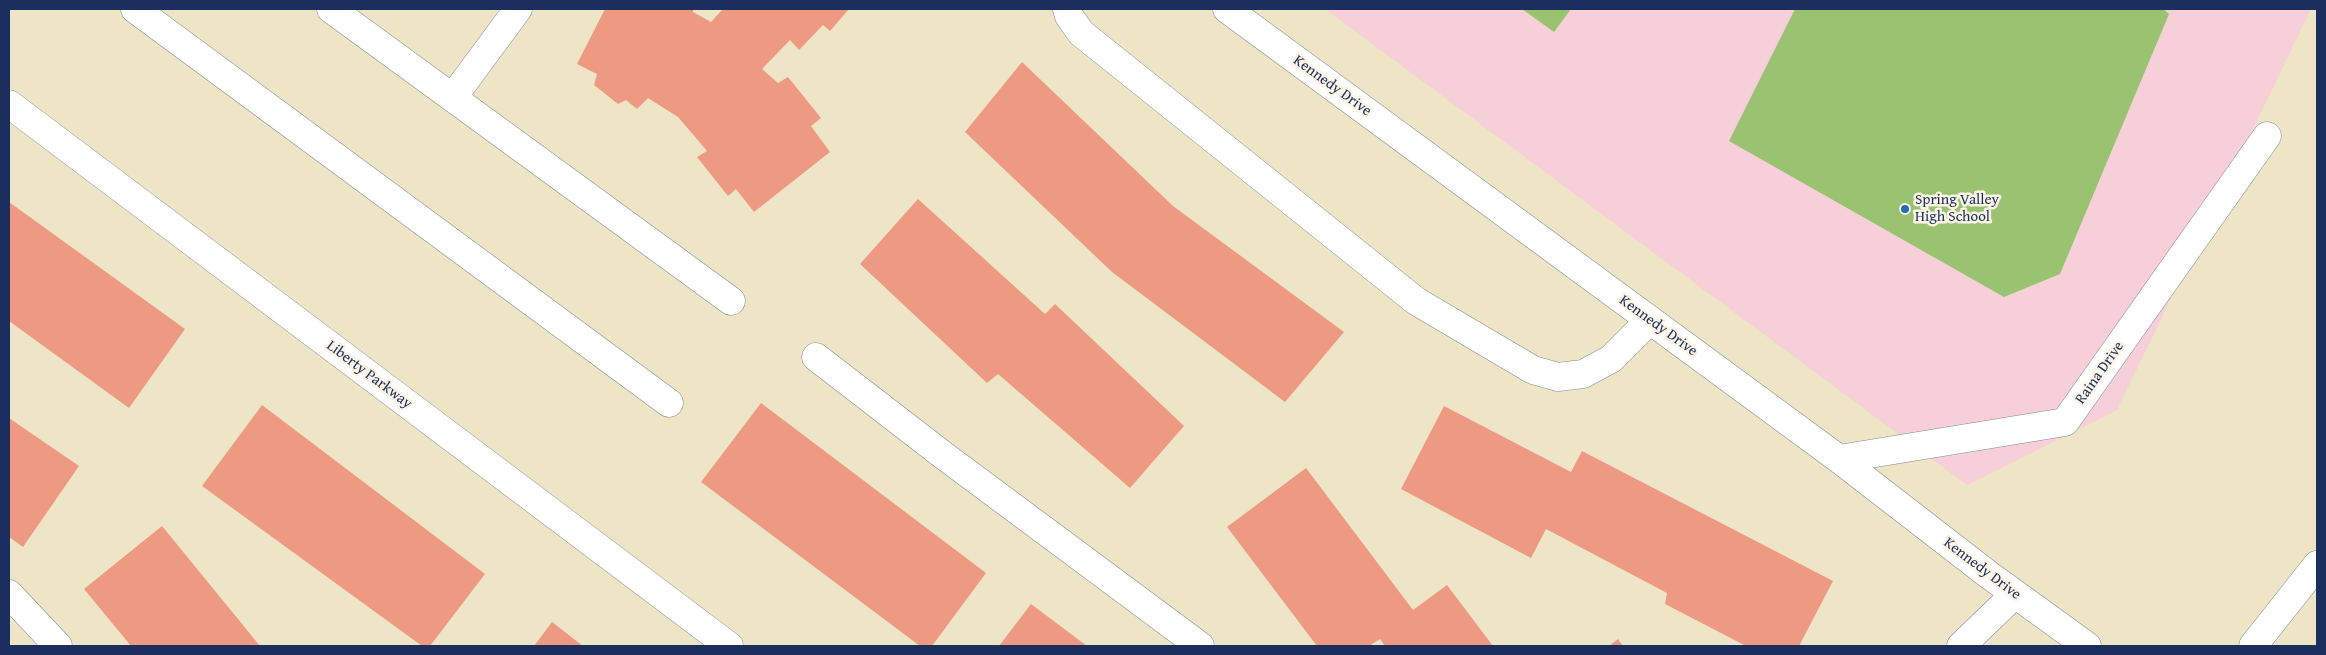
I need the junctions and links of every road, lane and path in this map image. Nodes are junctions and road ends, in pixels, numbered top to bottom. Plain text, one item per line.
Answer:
1 (135, 9) edge
2 (332, 9) edge
3 (518, 9) edge
4 (1067, 9) edge
5 (1227, 9) edge
6 (453, 98) junction
7 (9, 104) edge
8 (2267, 136) dead end
9 (731, 301) dead end
10 (1650, 320) junction
11 (816, 357) dead end
12 (669, 402) dead end
13 (1839, 459) junction
14 (2317, 565) edge
15 (9, 594) edge
16 (2015, 594) junction
17 (58, 646) edge
18 (729, 646) edge
19 (1200, 646) edge
20 (1961, 646) edge
21 (2087, 646) edge
22 (2253, 646) edge

1 - 12 street
2 - 6 street
3 - 6 street
4 - 10 street
5 - 10 street, Kennedy Drive
6 - 9 street
7 - 18 street, Liberty Parkway
8 - 13 street, Raina Drive
10 - 13 street, Kennedy Drive
11 - 19 street
13 - 16 street, Kennedy Drive
14 - 22 street
15 - 17 street
16 - 20 street
16 - 21 street, Kennedy Drive

